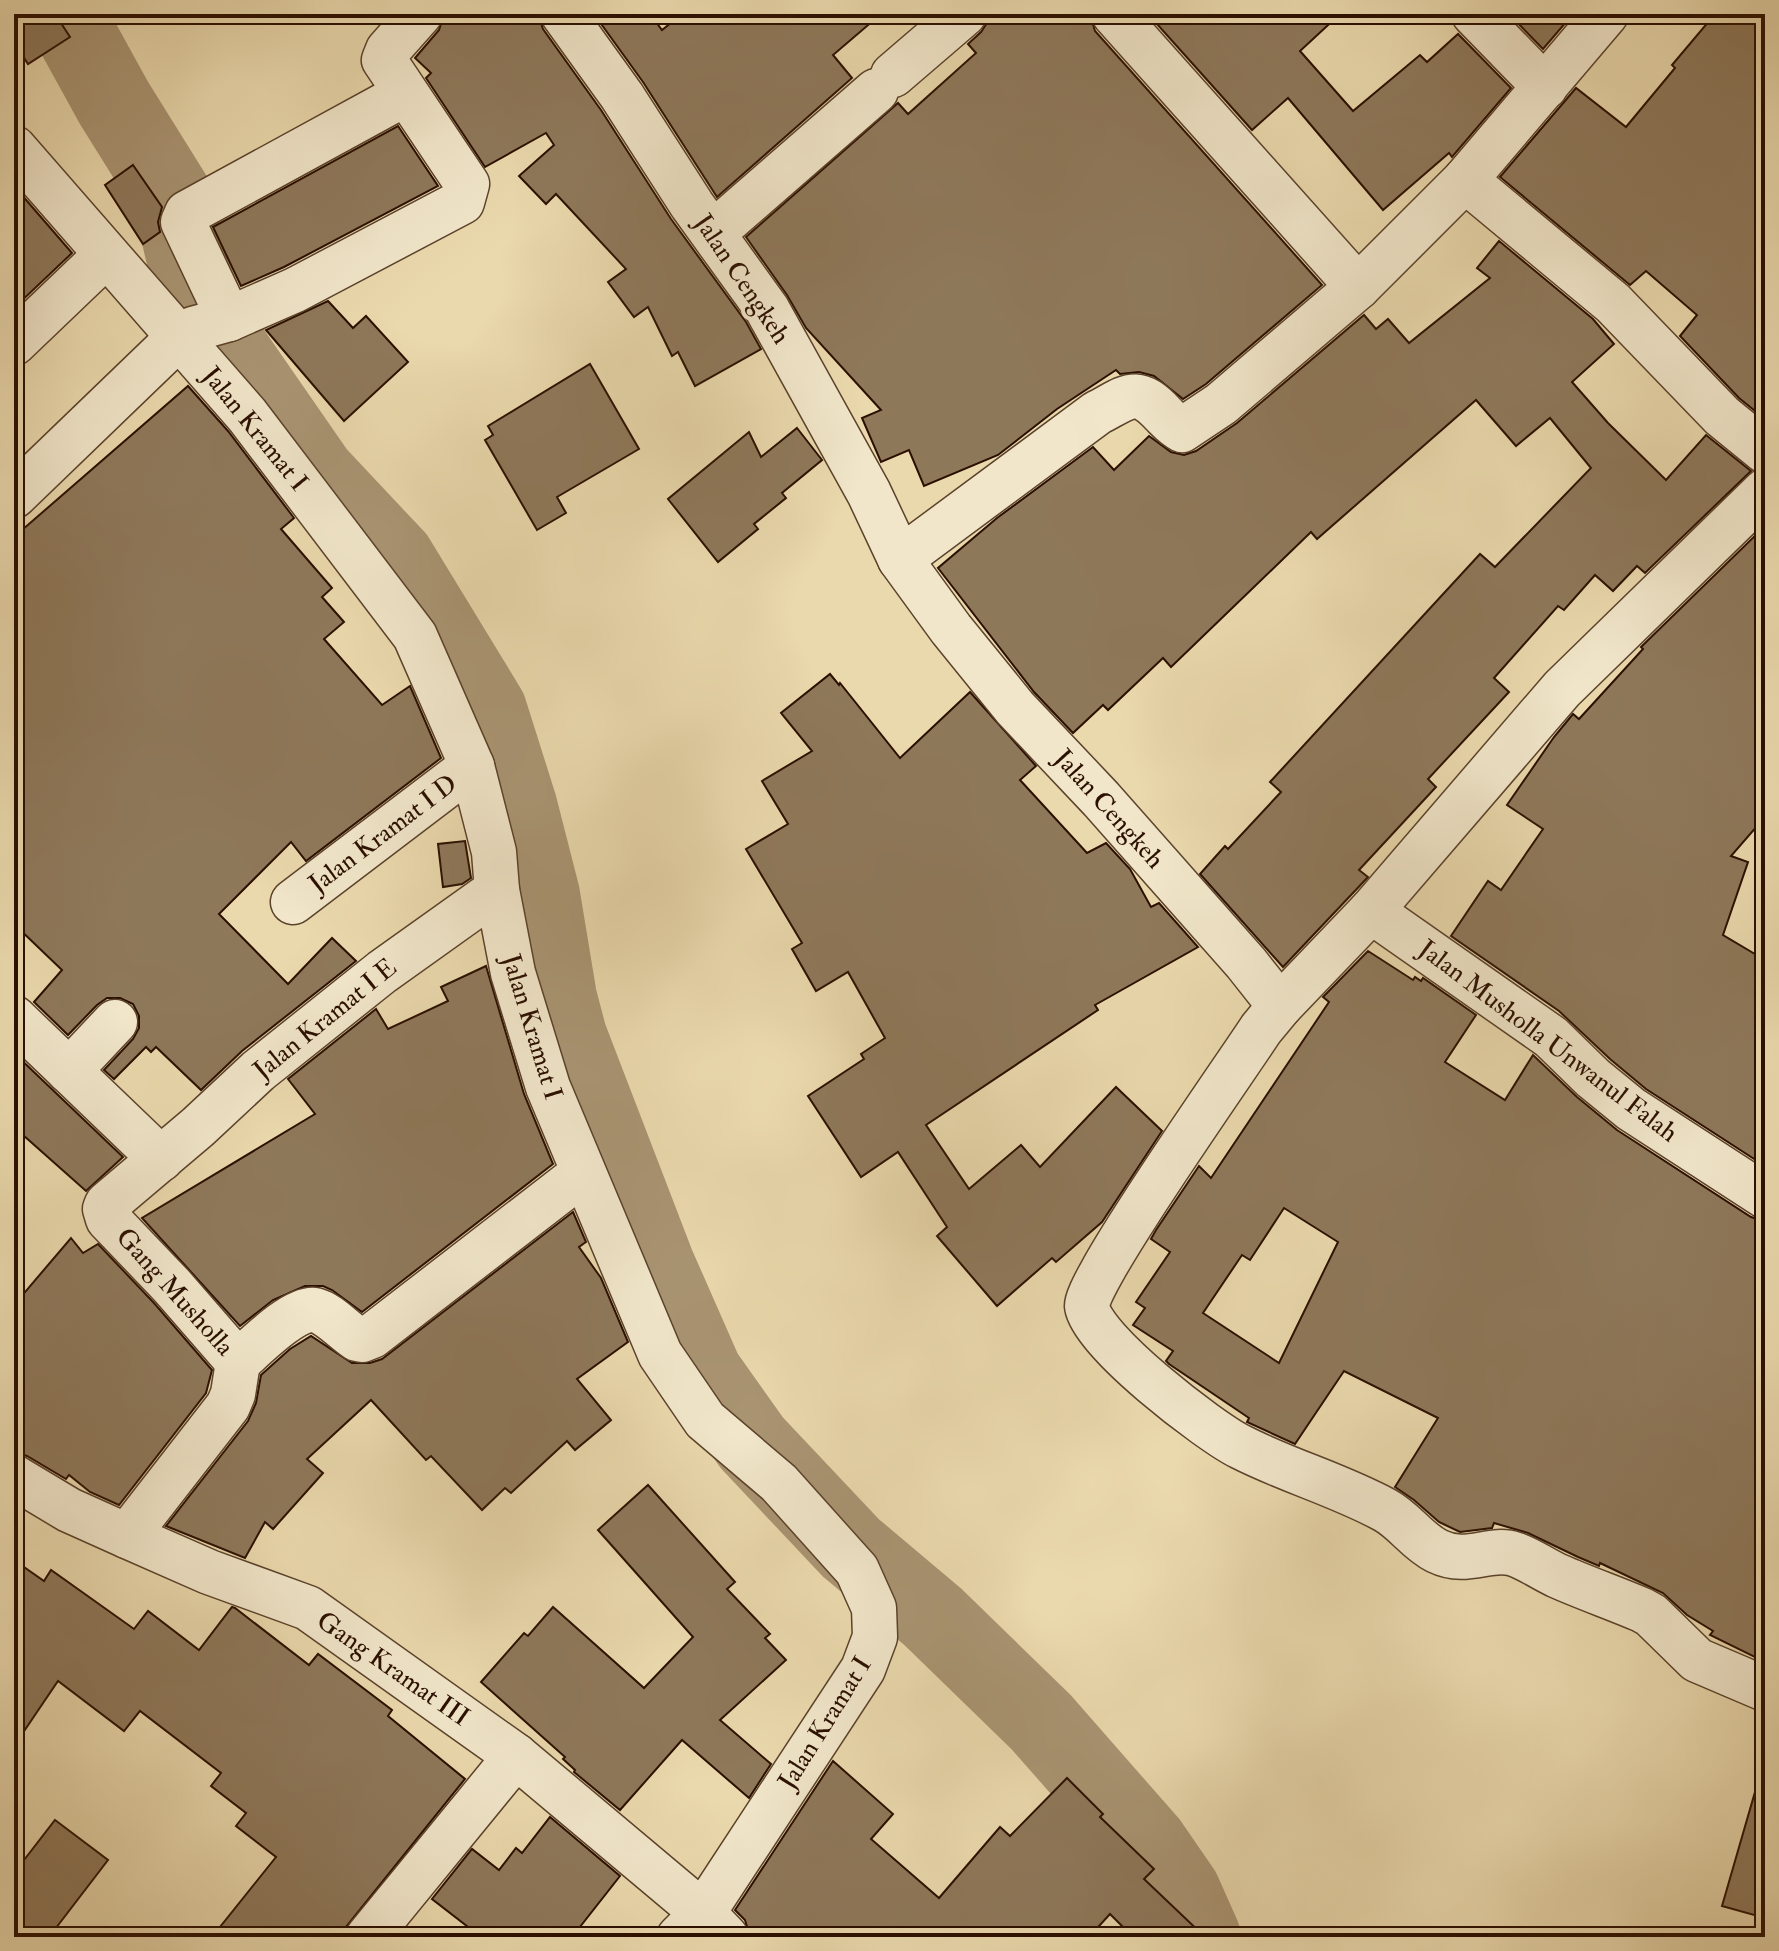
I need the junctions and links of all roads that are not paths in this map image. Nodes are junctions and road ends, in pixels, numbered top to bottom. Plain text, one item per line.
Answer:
1 (420, 14) edge
2 (563, 14) edge
3 (964, 14) edge
4 (1114, 14) edge
5 (1474, 14) edge
6 (1606, 14) edge
7 (1545, 87) junction
8 (405, 94) junction
9 (14, 148) edge
10 (1465, 180) junction
11 (713, 233) junction
12 (106, 255) junction
13 (1358, 287) junction
14 (205, 327) junction
15 (14, 343) edge
16 (1765, 451) edge
17 (1765, 491) edge
18 (14, 496) edge
19 (900, 559) junction
20 (472, 766) junction
21 (497, 890) junction
22 (293, 902) dead end
23 (1371, 911) junction
24 (1280, 1006) junction
25 (14, 1018) edge
26 (115, 1022) dead end
27 (69, 1071) junction
28 (161, 1159) junction
29 (583, 1173) junction
30 (1765, 1196) edge
31 (238, 1362) junction
32 (14, 1477) edge
33 (127, 1536) junction
34 (1765, 1689) edge
35 (516, 1756) junction
36 (703, 1929) edge
37 (368, 1937) edge

1 - 8 street
2 - 11 street, Jalan Cengkeh
3 - 11 street
4 - 13 street
5 - 7 street
6 - 7 street
7 - 10 street
8 - 14 street
8 - 14 street
9 - 12 street, Jalan Kramat I
10 - 13 street
10 - 16 street
11 - 19 street, Jalan Cengkeh
12 - 14 street, Jalan Kramat I
12 - 15 street
13 - 19 street
14 - 18 street
14 - 20 street, Jalan Kramat I
17 - 23 street
19 - 24 street, Jalan Cengkeh
20 - 21 street, Jalan Kramat I
20 - 22 street, Jalan Kramat I D
21 - 28 street, Jalan Kramat I E
21 - 29 street, Jalan Kramat I
23 - 24 street
23 - 30 street, Jalan Musholla Unwanul Falah
24 - 34 street
25 - 27 street
26 - 27 street
27 - 28 street
28 - 31 street, Gang Musholla
29 - 31 street, Gang Musholla
29 - 36 street, Jalan Kramat I
31 - 33 street
32 - 33 street, Gang Kramat III
33 - 35 street, Gang Kramat III
35 - 36 street, Gang Kramat III
35 - 37 street

